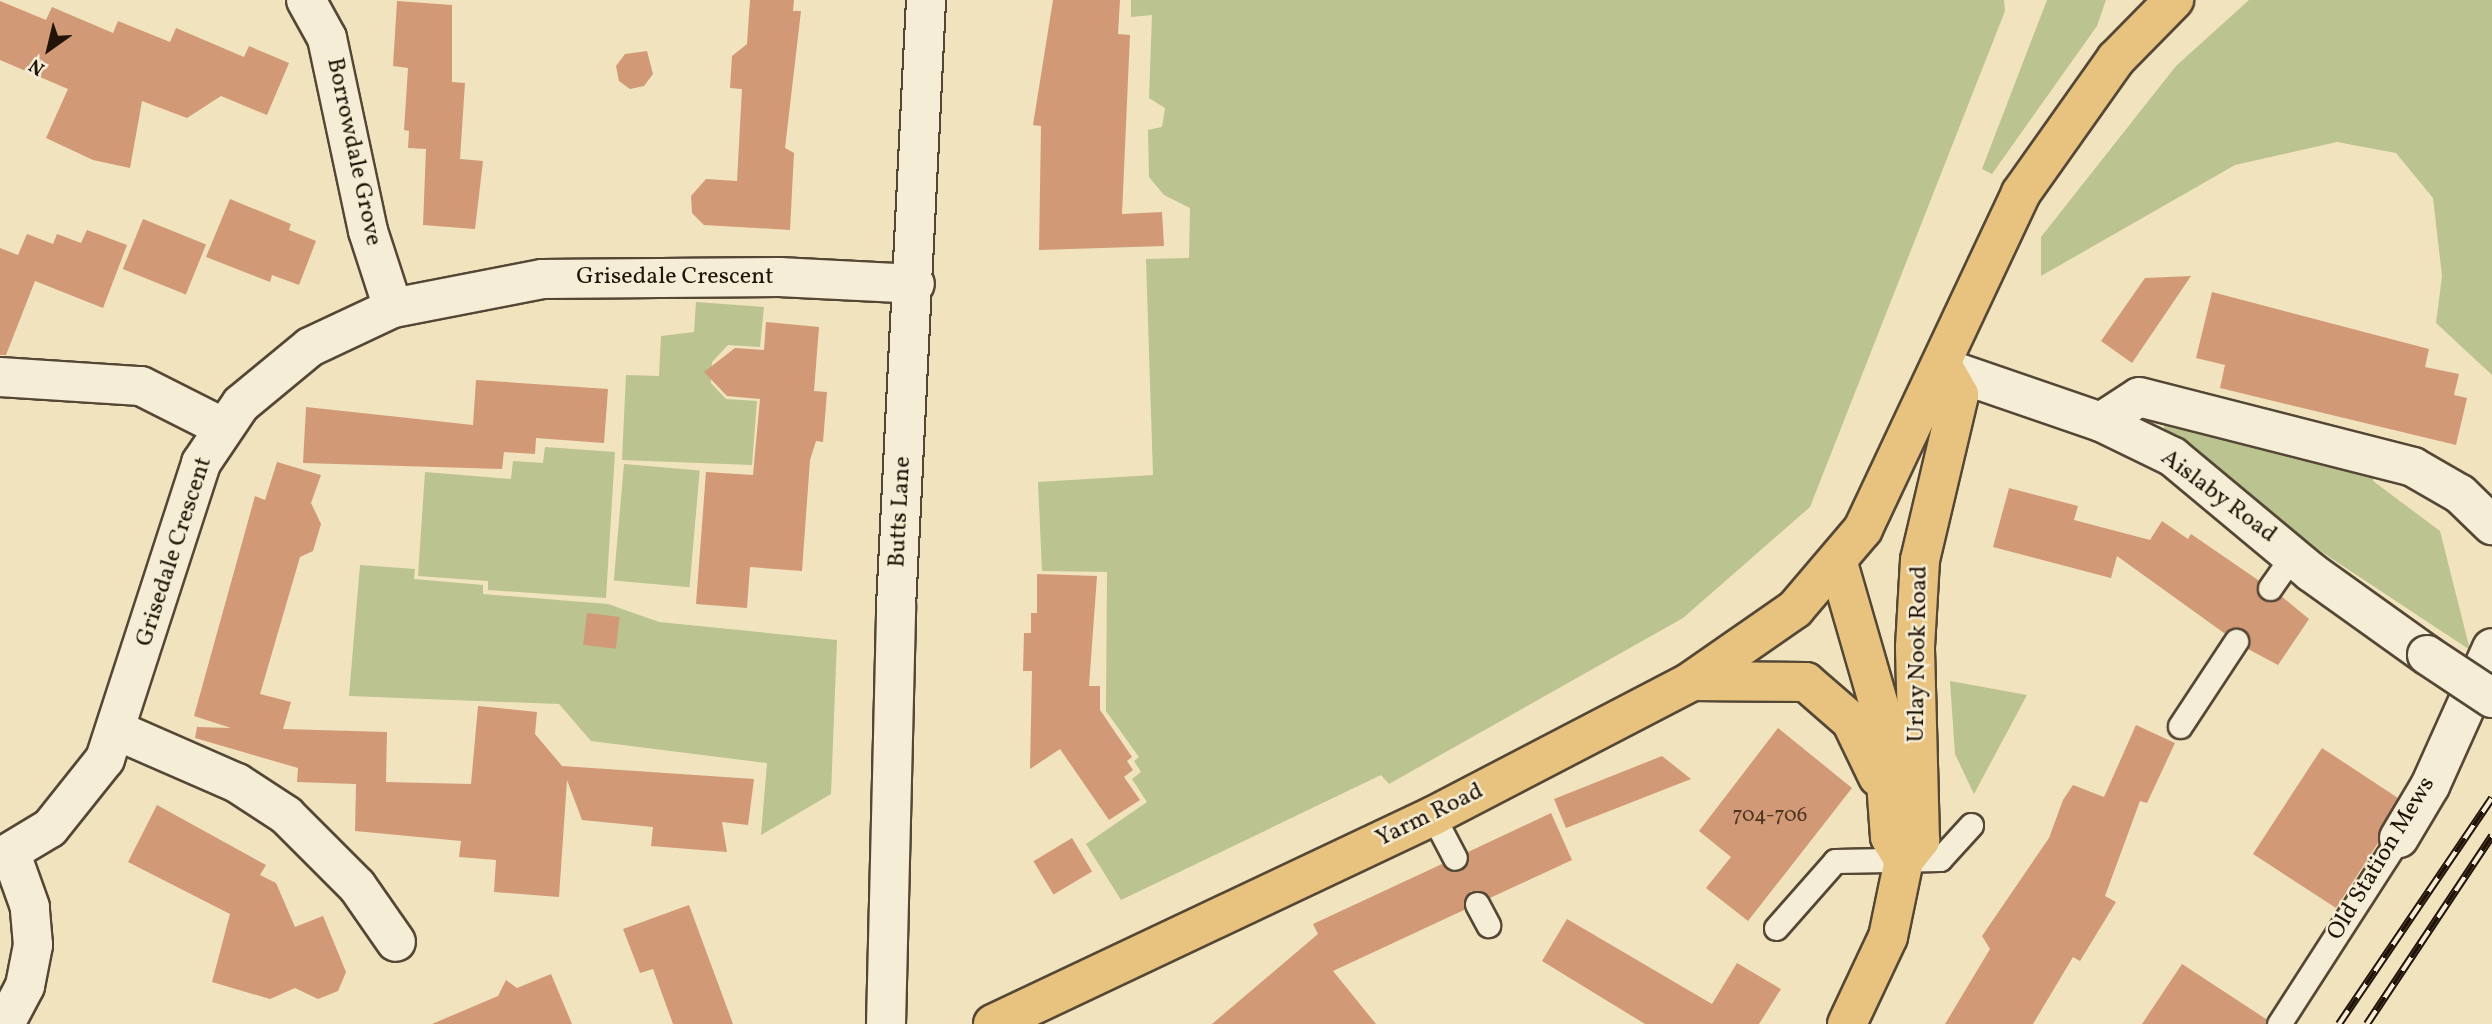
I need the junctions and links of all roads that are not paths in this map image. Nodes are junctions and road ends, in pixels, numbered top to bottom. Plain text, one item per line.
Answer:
1 (306, 0) edge
2 (926, 0) edge
3 (2170, 1) edge
4 (915, 284) junction
5 (393, 307) junction
6 (1944, 368) junction
7 (0, 377) edge
8 (2101, 422) junction
9 (222, 427) junction
10 (2492, 525) edge
11 (2292, 555) junction
12 (1838, 563) junction
13 (2270, 588) dead end
14 (2236, 641) dead end
15 (2492, 648) edge
16 (1690, 681) junction
17 (2492, 698) edge
18 (2180, 726) dead end
19 (118, 731) junction
20 (1886, 799) junction
21 (1433, 816) junction
22 (1971, 825) dead end
23 (2399, 838) joint
24 (5, 856) edge
25 (1455, 858) dead end
26 (1904, 860) junction
27 (1477, 904) dead end
28 (1488, 925) dead end
29 (1776, 928) dead end
30 (396, 942) dead end
31 (5, 1024) edge
32 (886, 1024) edge
33 (993, 1024) edge
34 (1847, 1024) edge
35 (2278, 1024) edge

1 - 5 street, Borrowdale Grove
2 - 4 street, Butts Lane
3 - 6 main road, Yarm Road
4 - 5 street, Grisedale Crescent
4 - 32 street, Butts Lane
5 - 9 street, Grisedale Crescent
6 - 8 street, Aislaby Road
6 - 12 main road, Yarm Road
6 - 26 main road, Urlay Nook Road
7 - 9 street
8 - 10 street
8 - 11 street, Aislaby Road
9 - 19 street, Grisedale Crescent
11 - 13 lane
11 - 17 street, Aislaby Road, bridge
12 - 16 main road, Yarm Road
12 - 20 main road, Urlay Nook Road
14 - 18 lane
15 - 23 street, Old Station Mews
16 - 20 main road, Urlay Nook Road
16 - 21 main road, Yarm Road
19 - 24 street, Grisedale Crescent
19 - 30 street
20 - 26 main road, Urlay Nook Road
21 - 25 lane
21 - 33 main road, Yarm Road
22 - 26 lane
23 - 35 lane, Old Station Mews
24 - 31 street
26 - 29 lane
26 - 34 main road, Urlay Nook Road
27 - 28 lane

